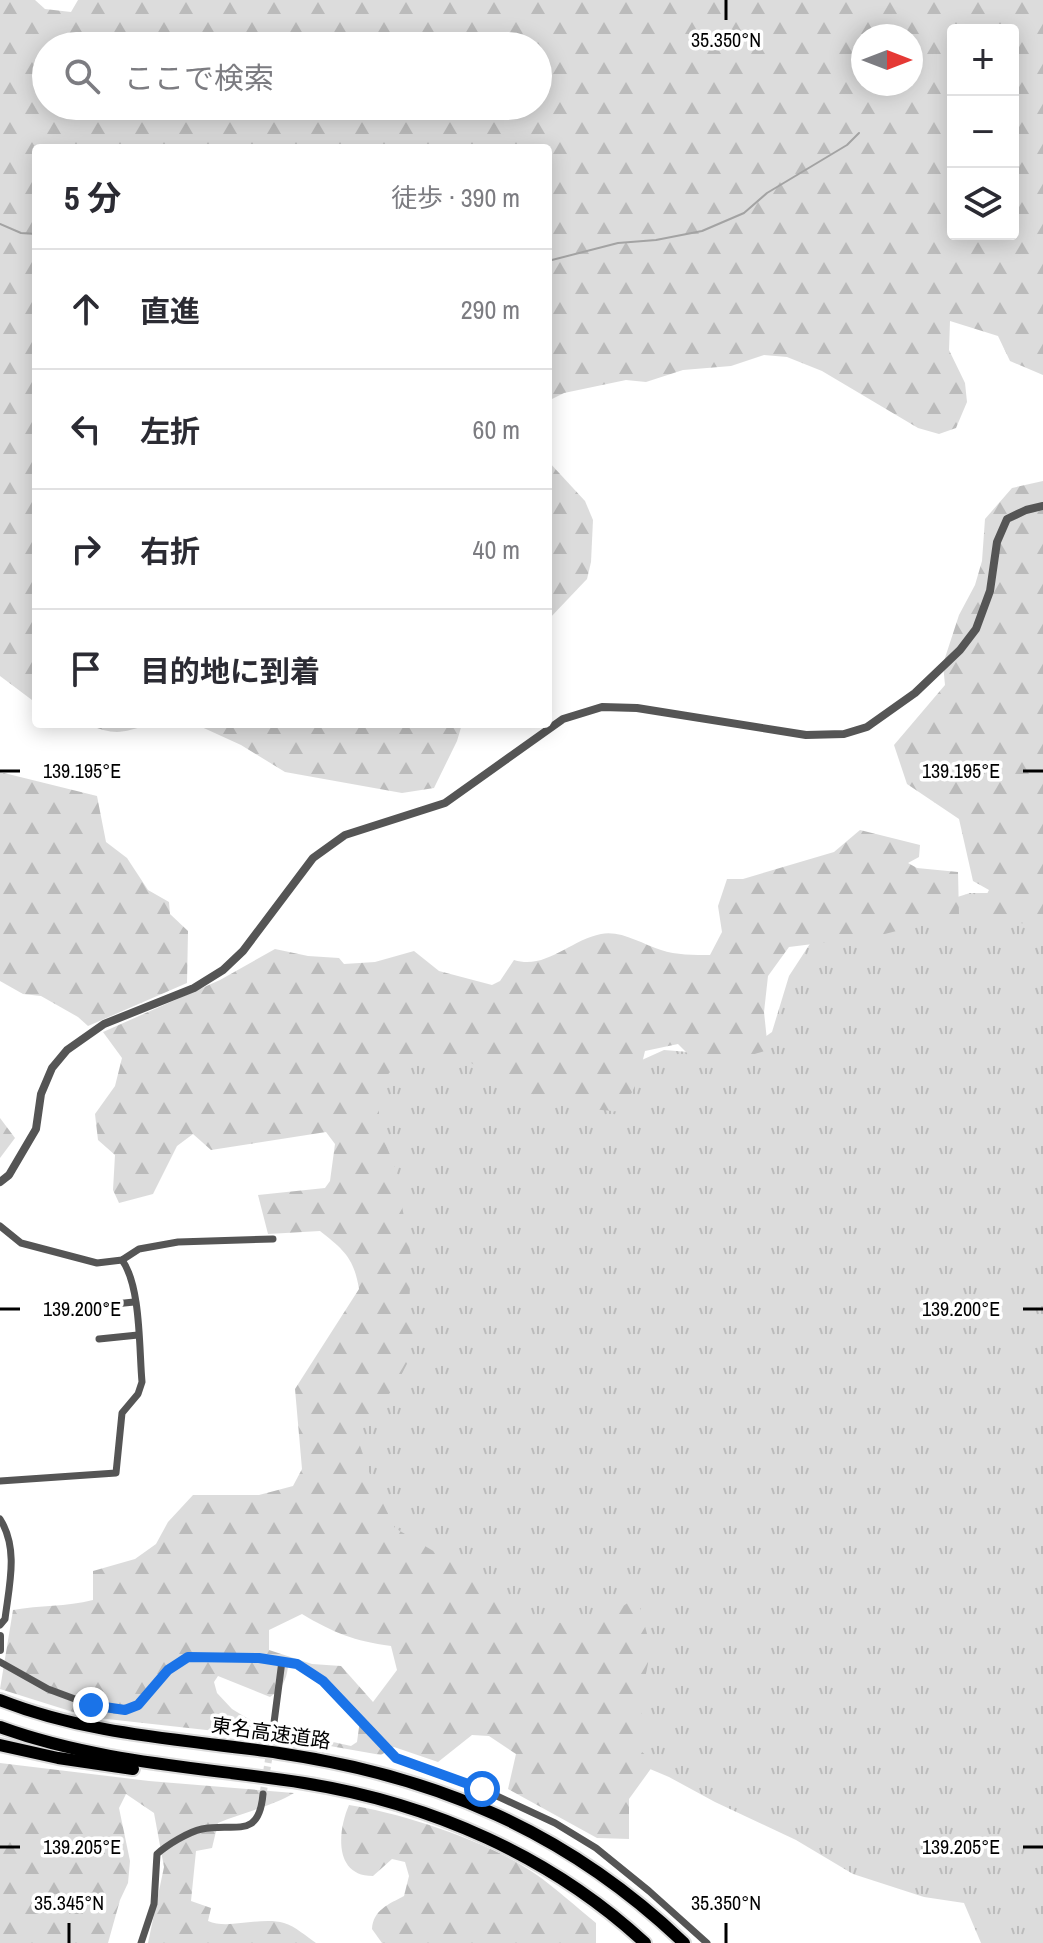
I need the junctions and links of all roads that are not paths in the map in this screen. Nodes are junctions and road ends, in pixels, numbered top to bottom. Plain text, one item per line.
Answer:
1 (1043, 506) edge
2 (552, 727) edge
3 (550, 728) edge
4 (0, 1182) edge
5 (0, 1226) edge
6 (273, 1239) dead end
7 (122, 1260) junction
8 (134, 1302) junction
9 (96, 1306) dead end
10 (138, 1335) junction
11 (99, 1339) dead end
12 (0, 1481) edge
13 (0, 1519) edge
14 (0, 1625) edge
15 (0, 1636) edge
16 (0, 1650) edge
17 (282, 1661) junction
18 (0, 1662) edge
19 (0, 1700) edge
20 (0, 1727) edge
21 (272, 1738) tunnel mouth
22 (0, 1745) edge
23 (189, 1769) junction
24 (263, 1794) tunnel mouth
25 (141, 1943) edge
26 (645, 1943) edge
27 (684, 1943) edge
28 (707, 1943) edge

1 - 2 street
3 - 4 street
5 - 7 street
6 - 7 street
7 - 8 street
8 - 9 street
8 - 10 street
10 - 11 street
10 - 12 street
13 - 14 street
15 - 16 street
17 - 18 street
17 - 21 street
17 - 28 street
19 - 27 highway, 東名高速道路
20 - 23 highway
22 - 23 highway
23 - 26 highway
24 - 25 street

